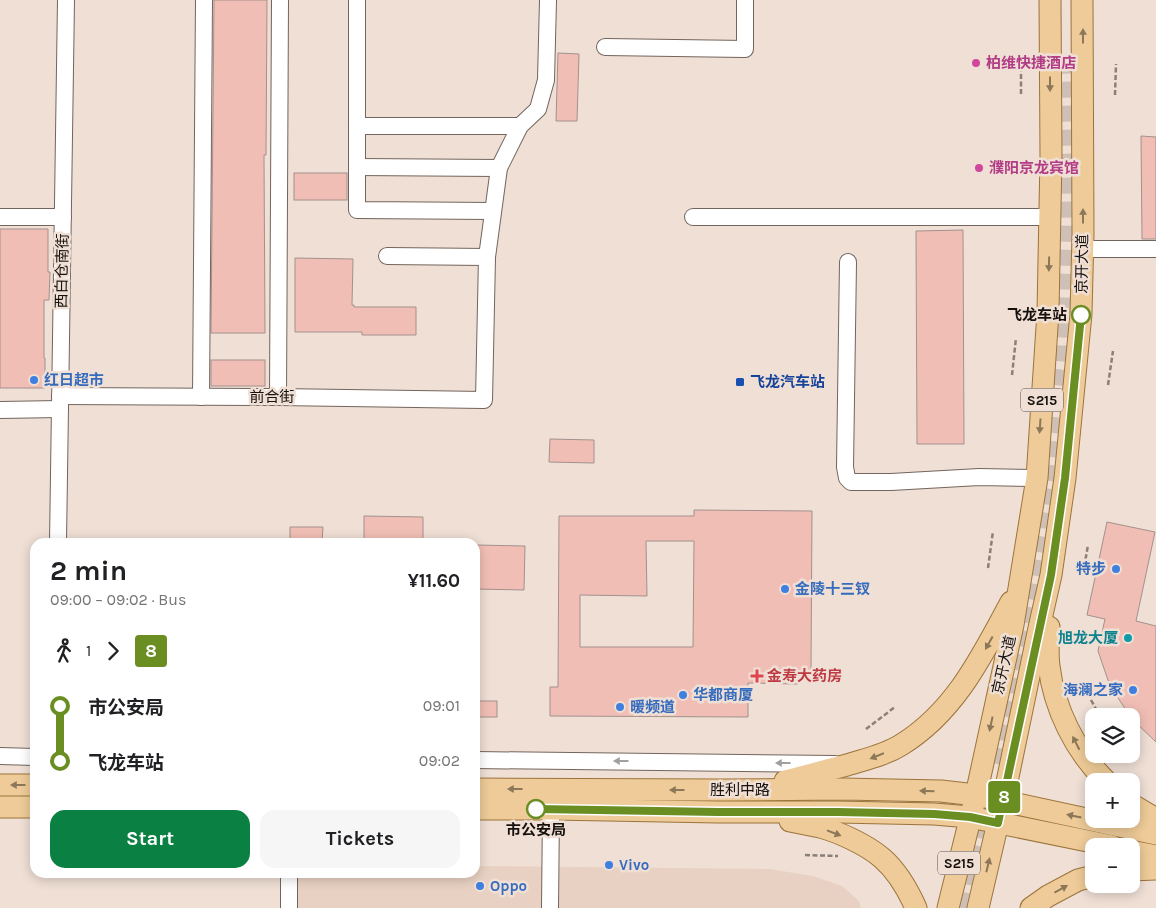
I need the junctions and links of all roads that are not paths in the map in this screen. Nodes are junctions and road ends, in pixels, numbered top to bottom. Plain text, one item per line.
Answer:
1 (66, 0) edge
2 (204, 0) edge
3 (280, 0) edge
4 (357, 0) edge
5 (548, 0) edge
6 (745, 0) edge
7 (1050, 0) edge
8 (1082, 0) edge
9 (605, 47) dead end
10 (357, 126) junction
11 (520, 126) junction
12 (357, 167) junction
13 (499, 168) junction
14 (493, 212) junction
15 (0, 217) edge
16 (63, 217) junction
17 (693, 217) dead end
18 (1050, 217) junction
19 (1083, 249) junction
20 (1156, 249) edge
21 (387, 256) dead end
22 (487, 257) junction
23 (848, 262) dead end
24 (201, 397) junction
25 (278, 397) junction
26 (60, 402) junction
27 (0, 410) edge
28 (1037, 478) junction
29 (58, 538) edge
30 (1051, 575) junction
31 (1020, 584) junction
32 (0, 756) edge
33 (30, 757) edge
34 (480, 760) edge
35 (850, 764) junction
36 (1098, 773) edge
37 (0, 785) edge
38 (30, 786) edge
39 (480, 789) edge
40 (725, 790) junction
41 (976, 795) junction
42 (1004, 801) junction
43 (0, 806) edge
44 (30, 807) edge
45 (480, 809) edge
46 (550, 809) junction
47 (1140, 809) edge
48 (718, 812) junction
49 (970, 817) junction
50 (1156, 819) edge
51 (998, 823) junction
52 (1156, 834) edge
53 (1085, 841) tunnel mouth
54 (1140, 852) tunnel mouth
55 (1156, 856) edge
56 (1156, 869) edge
57 (1140, 870) edge
58 (289, 878) edge
59 (1085, 878) edge
60 (289, 908) edge
61 (550, 908) edge
62 (916, 908) edge
63 (948, 908) edge
64 (978, 908) edge
65 (1031, 908) edge

1 - 16 street, 西白仓南街
2 - 24 street
3 - 25 street
4 - 10 street
5 - 11 street
6 - 9 street
7 -> 18 main road, 京开大道 / S215
19 -> 8 main road, 京开大道 / S215
10 - 11 street
10 - 12 street
11 - 13 street
12 - 13 street
12 - 14 street
13 - 14 street
14 - 22 street
15 - 16 street
16 - 26 street, 西白仓南街
17 - 18 street
18 -> 28 main road, 京开大道 / S215
19 - 20 street
19 - 30 main road, 京开大道 / S215
21 - 22 street
22 - 25 street, 前合街
23 - 28 street
24 - 25 street, 前合街
24 - 26 street, 前合街
26 - 27 street, 前合街
26 - 29 street, 西白仓南街
28 - 31 main road, 京开大道 / S215
36 -> 30 main road
30 - 42 main road, 京开大道 / S215
31 -> 35 main road
31 -> 41 main road, 京开大道 / S215
32 - 33 street
35 -> 34 street
35 - 40 main road
38 -> 37 main road
40 -> 39 main road, 胜利中路
41 -> 40 main road, 胜利中路
41 - 42 main road, 胜利中路
41 - 49 main road, 京开大道 / S215
42 - 51 main road, 京开大道 / S215
52 -> 42 main road, 胜利中路
43 - 44 main road
45 - 46 main road, 胜利中路
46 - 48 main road, 胜利中路
46 - 61 street
47 - 50 main road
48 - 49 main road, 胜利中路
48 -> 62 main road
49 - 51 main road, 胜利中路
49 - 63 main road, 京开大道 / S215
51 - 53 main road, 胜利中路
64 -> 51 main road, 京开大道 / S215
54 - 55 main road
56 - 57 main road
58 - 60 street
65 -> 59 main road

